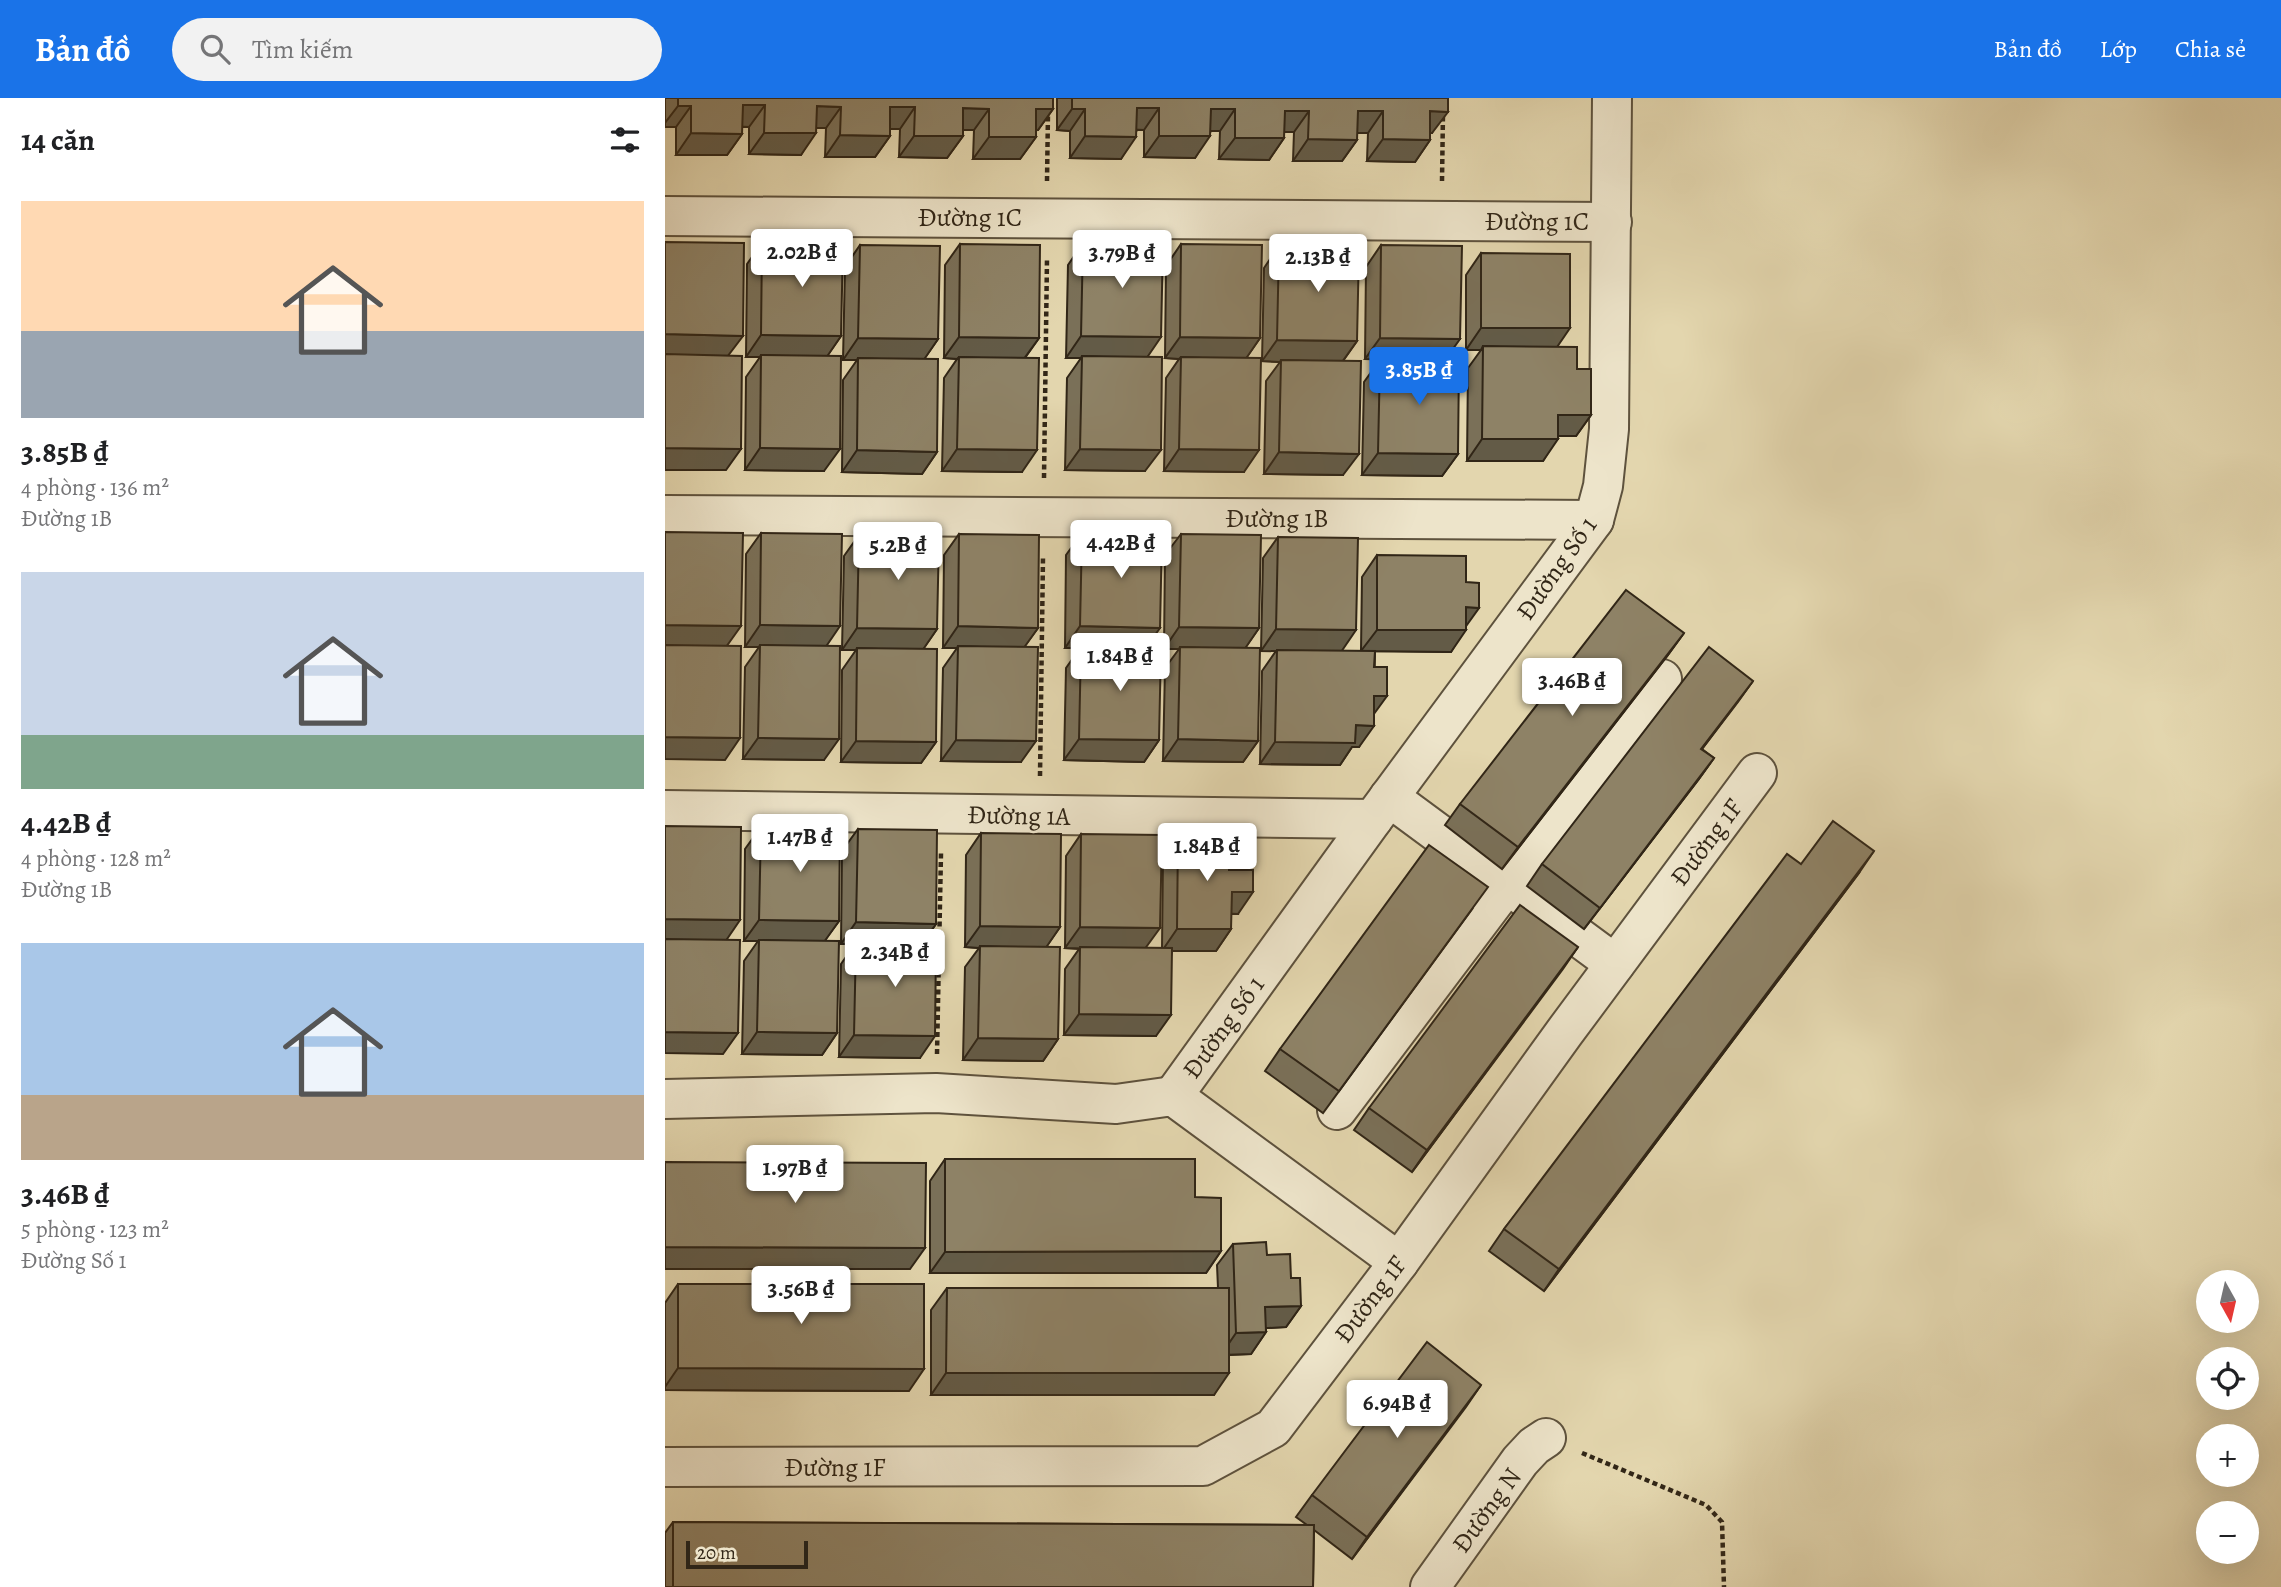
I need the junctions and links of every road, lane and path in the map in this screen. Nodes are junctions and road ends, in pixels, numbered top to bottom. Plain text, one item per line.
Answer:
1 (1612, 98) edge
2 (1048, 111) edge
3 (1443, 112) edge
4 (665, 216) edge
5 (1047, 218) junction
6 (1442, 221) junction
7 (1612, 222) junction
8 (665, 515) edge
9 (1044, 517) junction
10 (1594, 520) junction
11 (1662, 678) edge
12 (1757, 773) dead end
13 (1381, 808) junction
14 (665, 810) edge
15 (941, 814) junction
16 (1040, 815) junction
17 (1508, 884) junction
18 (1615, 964) junction
19 (936, 1093) junction
20 (1173, 1096) junction
21 (665, 1099) edge
22 (1337, 1110) edge
23 (1399, 1262) junction
24 (1546, 1438) joint
25 (665, 1467) edge
26 (1430, 1587) edge
27 (1724, 1587) edge

1 - 7 street, Đường Số 1
2 - 5 path
3 - 6 path
4 - 5 street, Đường 1C
5 - 6 street, Đường 1C
5 - 9 path
6 - 7 street, Đường 1C
7 - 10 street, Đường Số 1
8 - 9 street, Đường 1B
9 - 10 street, Đường 1B
9 - 16 path
10 - 13 street, Đường Số 1
11 - 17 street
12 - 18 street, Đường 1F
13 - 16 street, Đường 1A
13 - 17 street
13 - 20 street, Đường Số 1
14 - 15 street, Đường 1A
15 - 16 street, Đường 1A
15 - 19 path
17 - 18 street
17 - 22 street
18 - 23 street, Đường 1F
19 - 20 street, Đường Số 1
19 - 21 street, Đường Số 1
20 - 23 street, Đường Số 1
23 - 25 street, Đường 1F
24 - 26 street, Đường N
24 - 27 path

